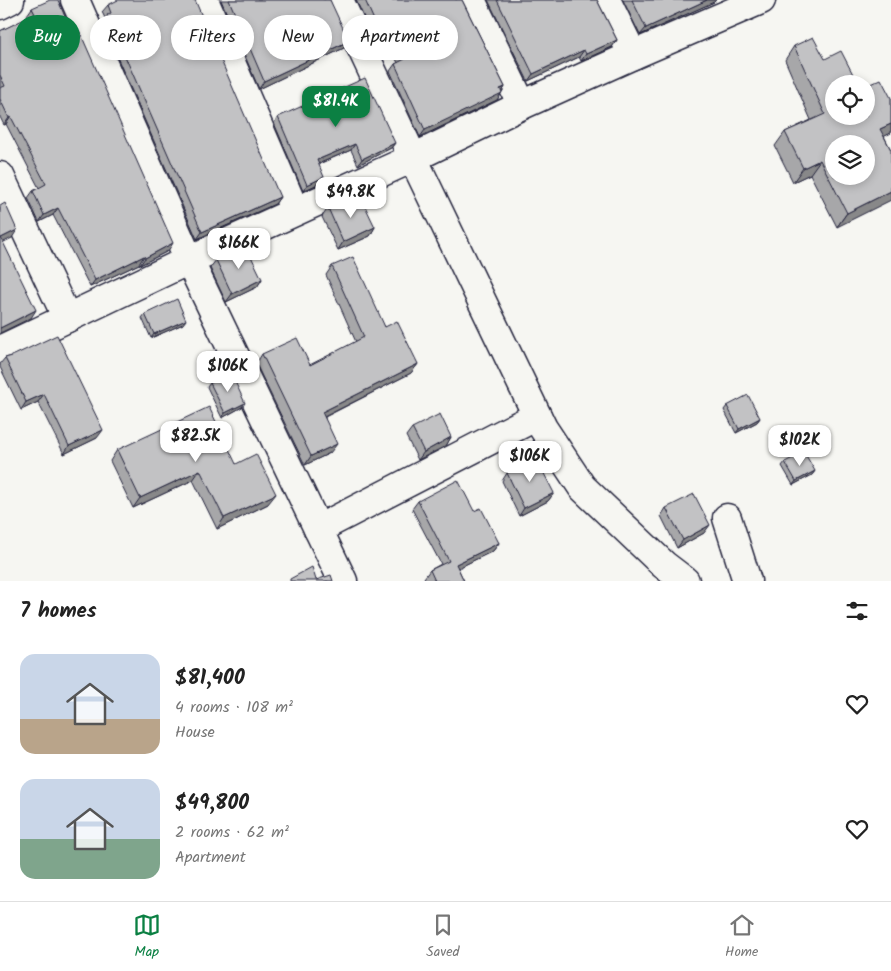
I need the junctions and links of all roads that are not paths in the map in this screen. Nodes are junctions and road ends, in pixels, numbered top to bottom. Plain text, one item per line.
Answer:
1 (10, 0) edge
2 (75, 0) edge
3 (204, 0) edge
4 (339, 0) edge
5 (471, 0) edge
6 (606, 0) edge
7 (746, 3) edge
8 (0, 5) edge
9 (633, 55) junction
10 (522, 106) junction
11 (413, 158) junction
12 (0, 176) edge
13 (295, 211) junction
14 (189, 260) junction
15 (67, 318) junction
16 (0, 350) edge
17 (537, 416) junction
18 (727, 518) dead end
19 (318, 529) junction
20 (343, 581) edge
21 (685, 581) edge
22 (746, 581) edge

1 - 8 street
2 - 14 street
3 - 13 street
4 - 11 street
5 - 10 street
6 - 9 street
7 - 9 street
9 - 10 street
10 - 11 street
11 - 13 street
11 - 17 street
12 - 15 street
13 - 14 street
14 - 15 street
14 - 19 street
15 - 16 street
17 - 19 street
17 - 21 street
18 - 22 street
19 - 20 street

